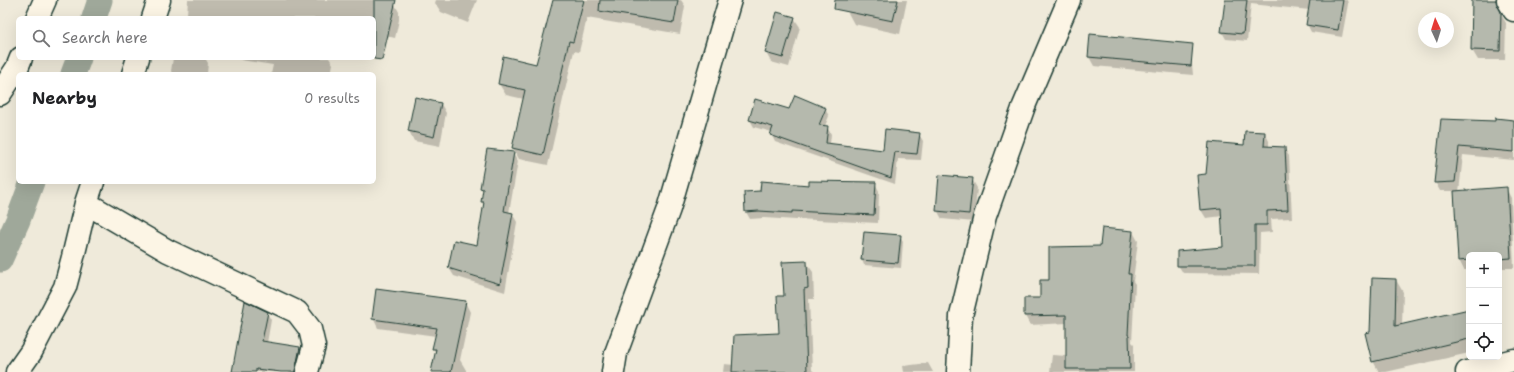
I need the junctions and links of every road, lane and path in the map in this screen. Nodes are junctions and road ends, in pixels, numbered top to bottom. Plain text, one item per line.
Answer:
1 (45, 0) edge
2 (159, 0) edge
3 (730, 0) edge
4 (1069, 0) edge
5 (1508, 0) edge
6 (1514, 10) edge
7 (38, 16) edge
8 (154, 16) edge
9 (20, 60) edge
10 (137, 60) edge
11 (133, 72) edge
12 (0, 94) edge
13 (92, 184) edge
14 (86, 202) junction
15 (1514, 360) edge
16 (17, 372) edge
17 (307, 372) edge
18 (613, 372) edge
19 (958, 372) edge
20 (1467, 372) edge

1 - 7 street
2 - 8 street
3 - 18 street
4 - 19 street
5 - 6 street
9 - 12 street
10 - 11 street
13 - 14 street
14 - 16 street
14 - 17 street
15 - 20 street

